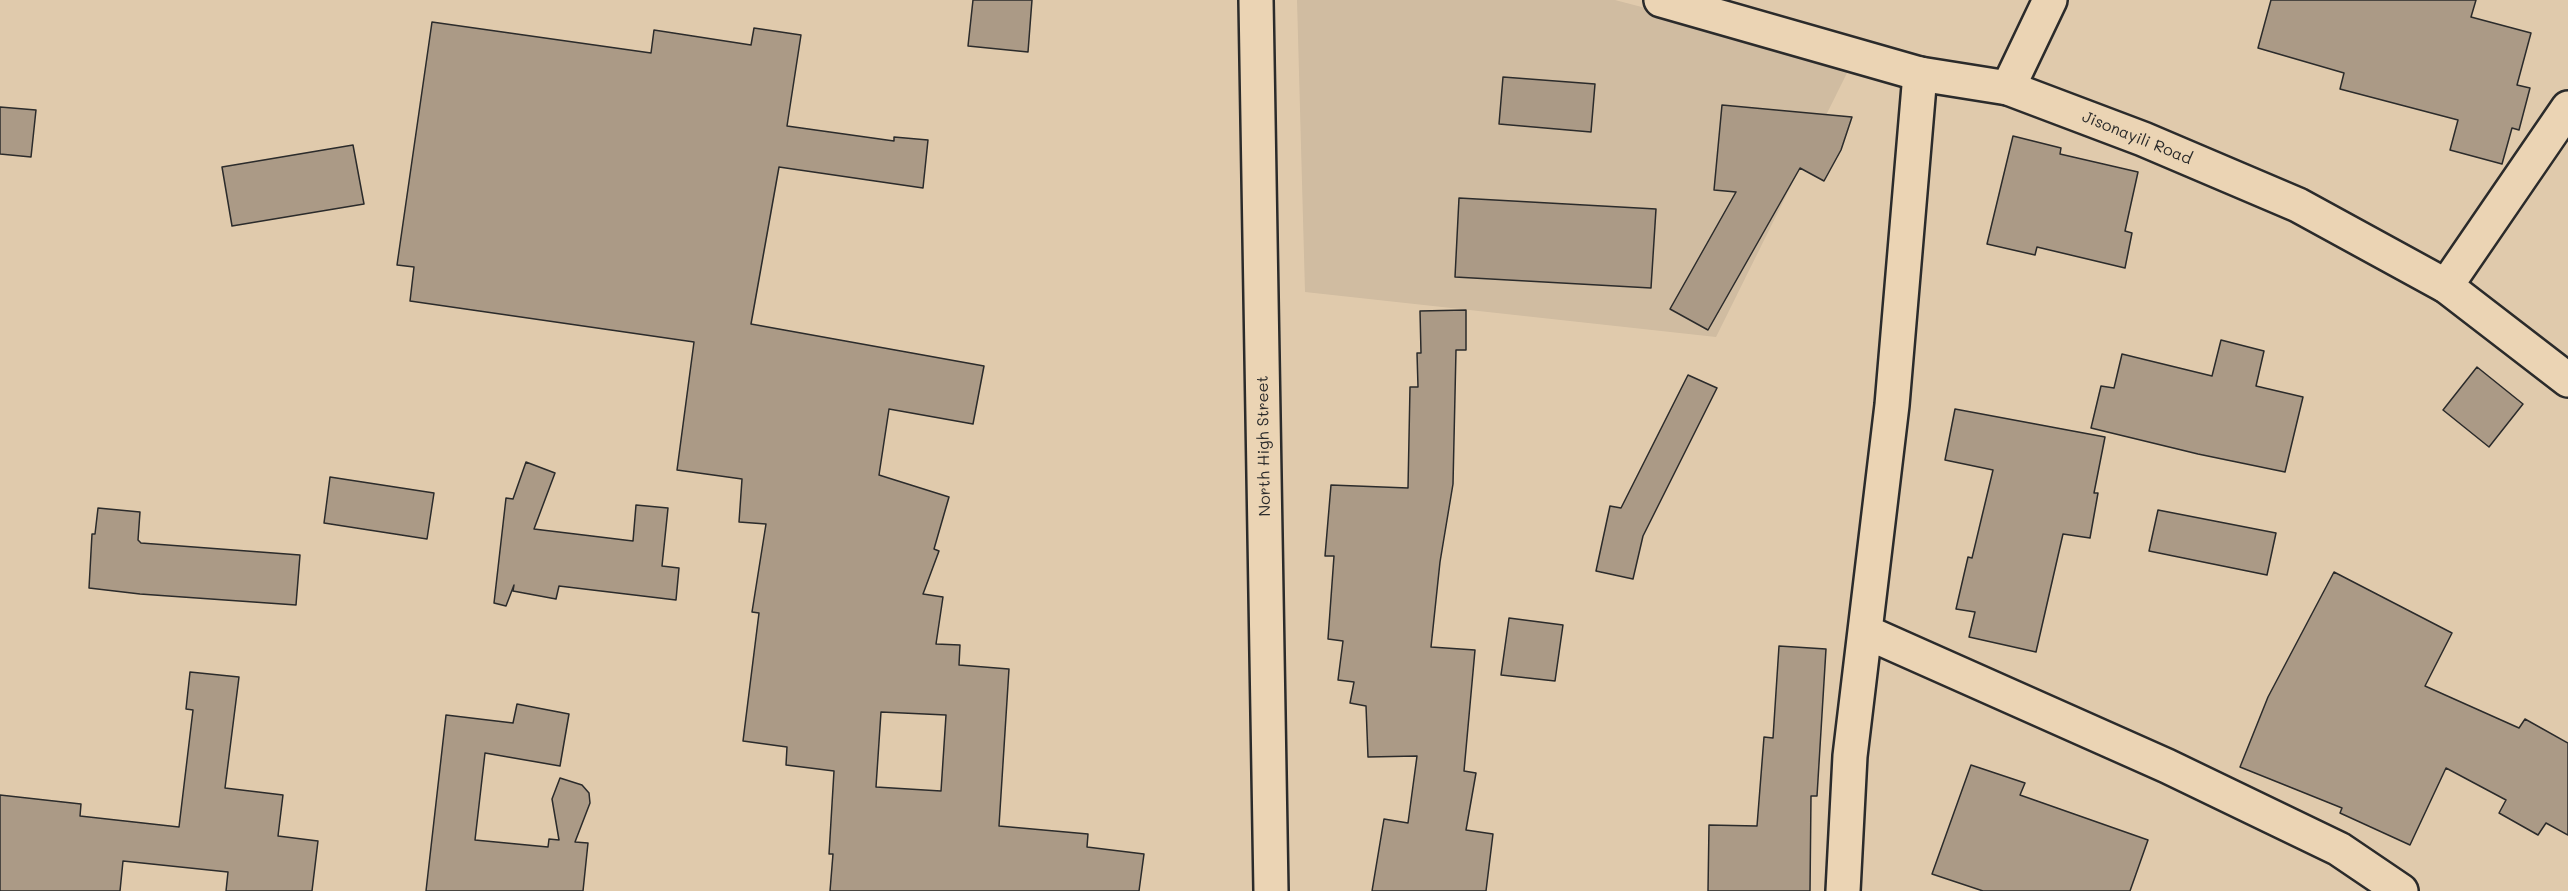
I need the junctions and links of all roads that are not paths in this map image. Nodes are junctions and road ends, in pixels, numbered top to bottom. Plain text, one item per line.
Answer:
1 (1256, 0) edge
2 (1661, 0) edge
3 (2050, 0) edge
4 (1920, 74) junction
5 (2008, 88) junction
6 (2568, 108) edge
7 (2446, 286) junction
8 (2568, 380) edge
9 (1866, 632) junction
10 (1271, 891) edge
11 (1843, 891) edge
12 (2401, 891) edge

1 - 10 main road, North High Street
2 - 4 main road, Jisonayili Road
3 - 5 main road
4 - 5 main road, Jisonayili Road
4 - 9 main road
5 - 7 main road, Jisonayili Road
6 - 7 main road
7 - 8 main road, Jisonayili Road
9 - 11 main road
9 - 12 main road

